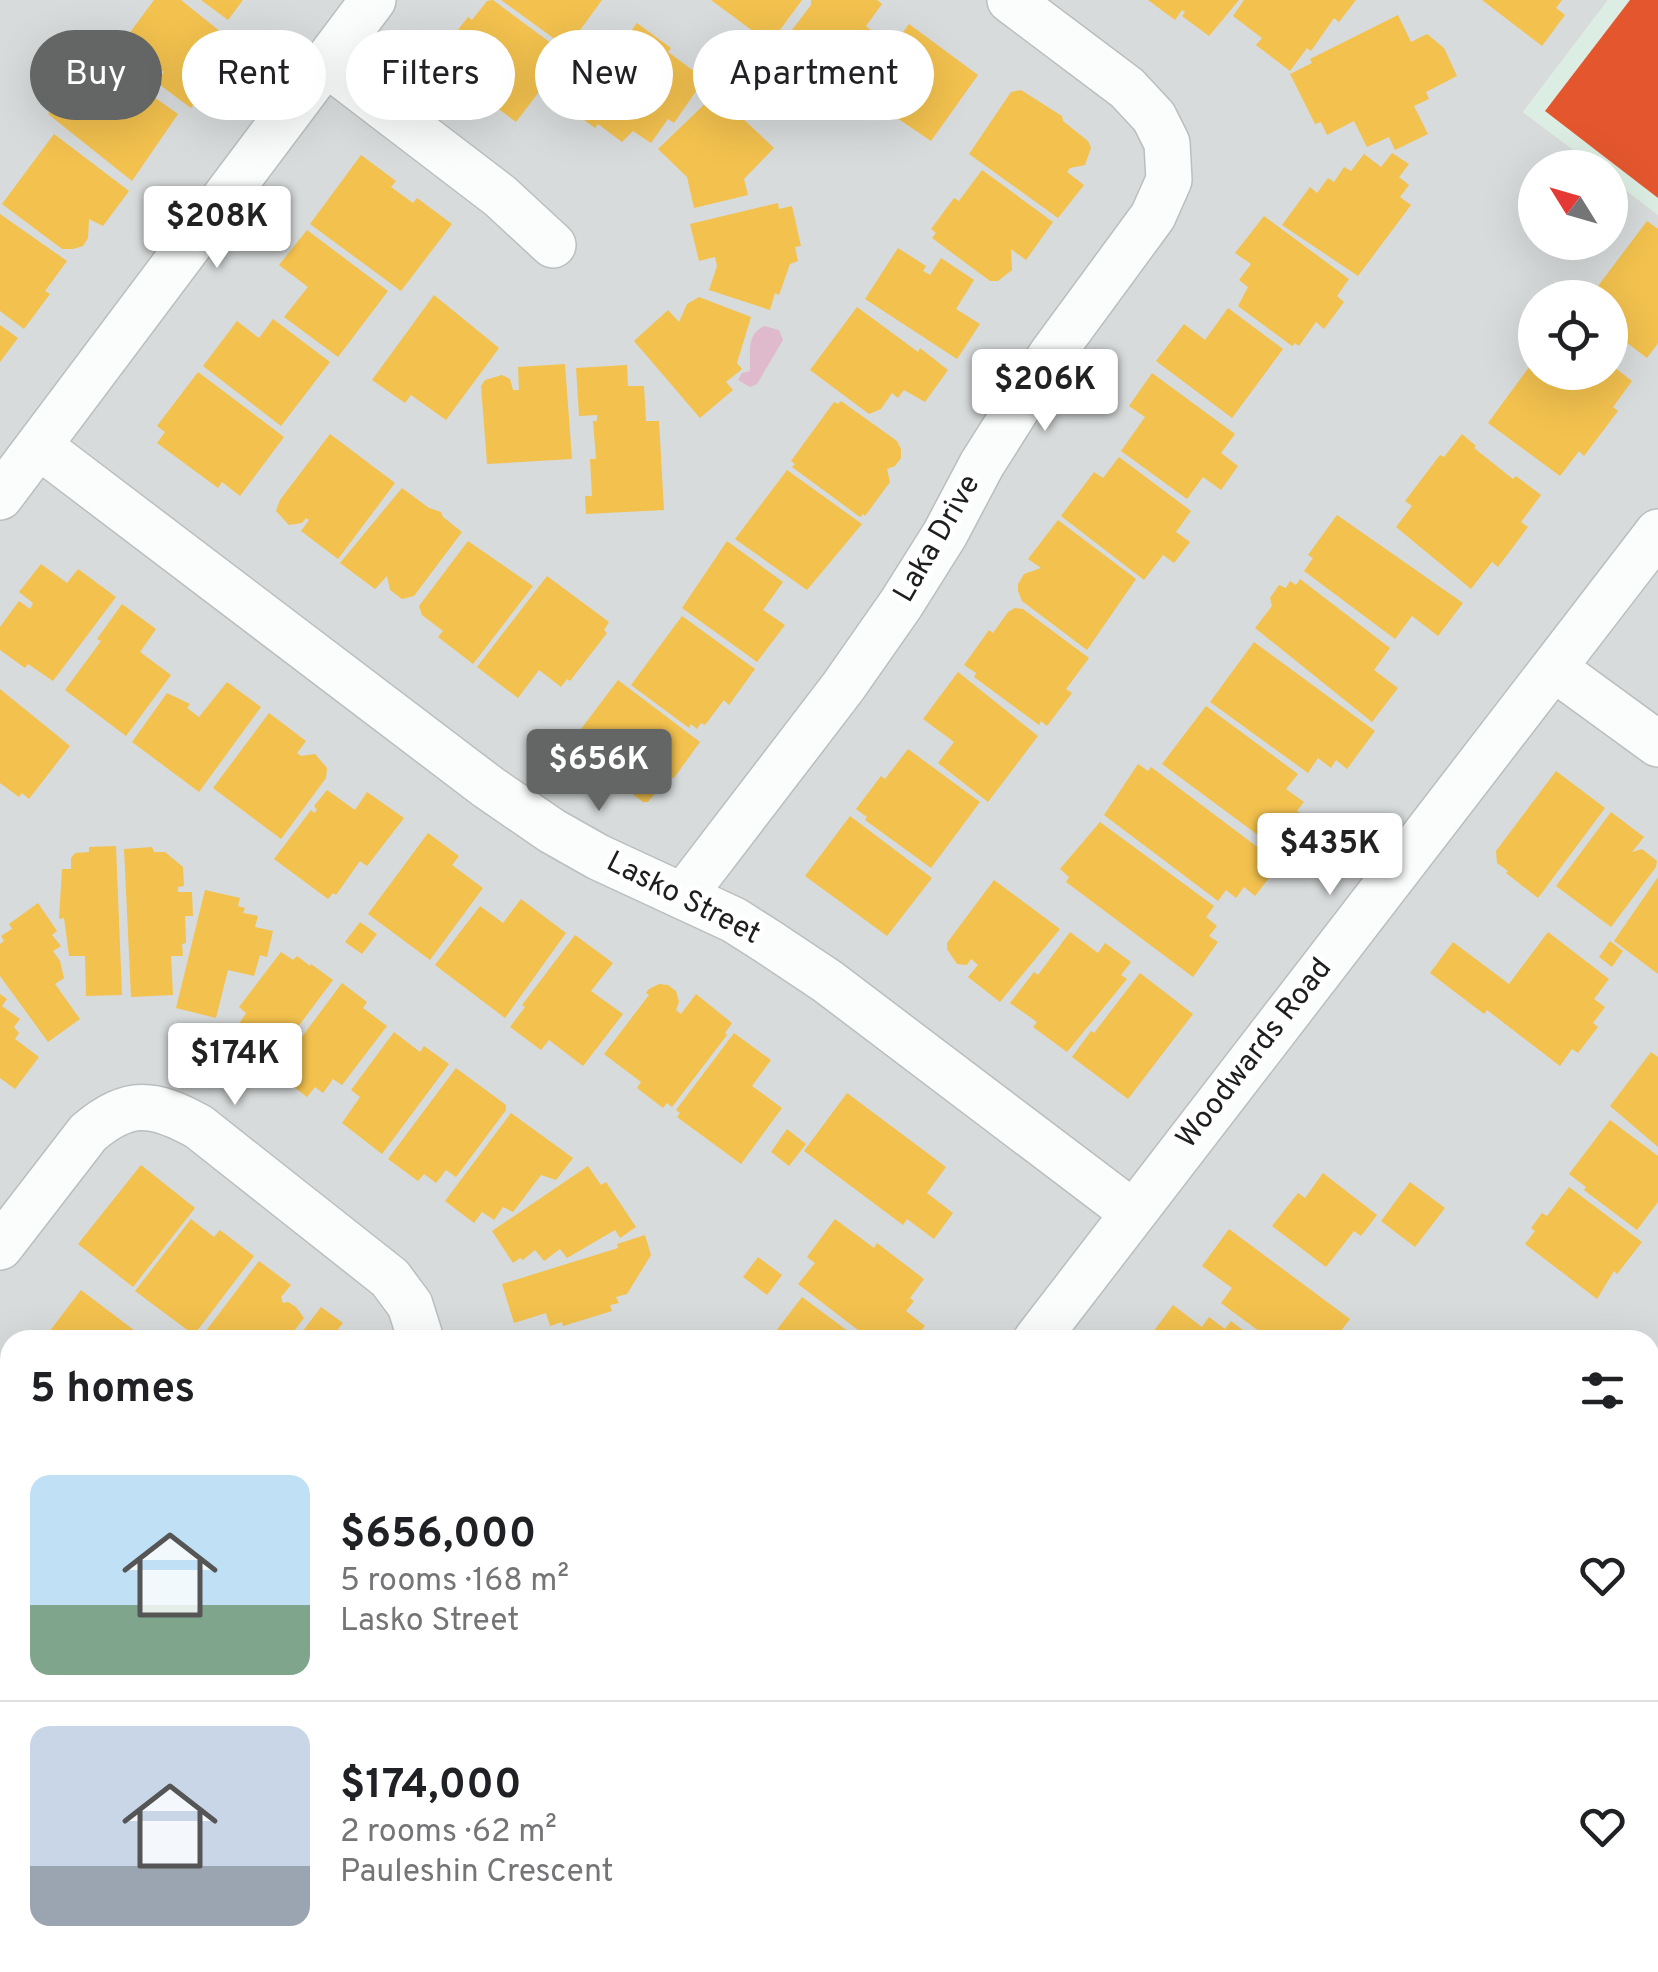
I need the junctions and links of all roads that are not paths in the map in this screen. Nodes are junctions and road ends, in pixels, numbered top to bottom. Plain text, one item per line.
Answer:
1 (372, 0) edge
2 (1010, 0) edge
3 (326, 63) joint
4 (283, 120) edge
5 (553, 245) dead end
6 (39, 446) junction
7 (0, 497) edge
8 (1658, 532) edge
9 (1555, 669) junction
10 (1658, 744) edge
11 (683, 896) junction
12 (1132, 1212) junction
13 (0, 1247) edge
14 (418, 1330) edge
15 (1044, 1330) edge

1 - 3 street
2 - 11 street, Laka Drive
3 - 5 street
4 - 6 street
6 - 7 street
6 - 11 street, Lasko Street
8 - 9 street, Woodwards Road
9 - 10 street
9 - 12 street, Woodwards Road
11 - 12 street, Lasko Street
12 - 15 street, Woodwards Road
13 - 14 street

